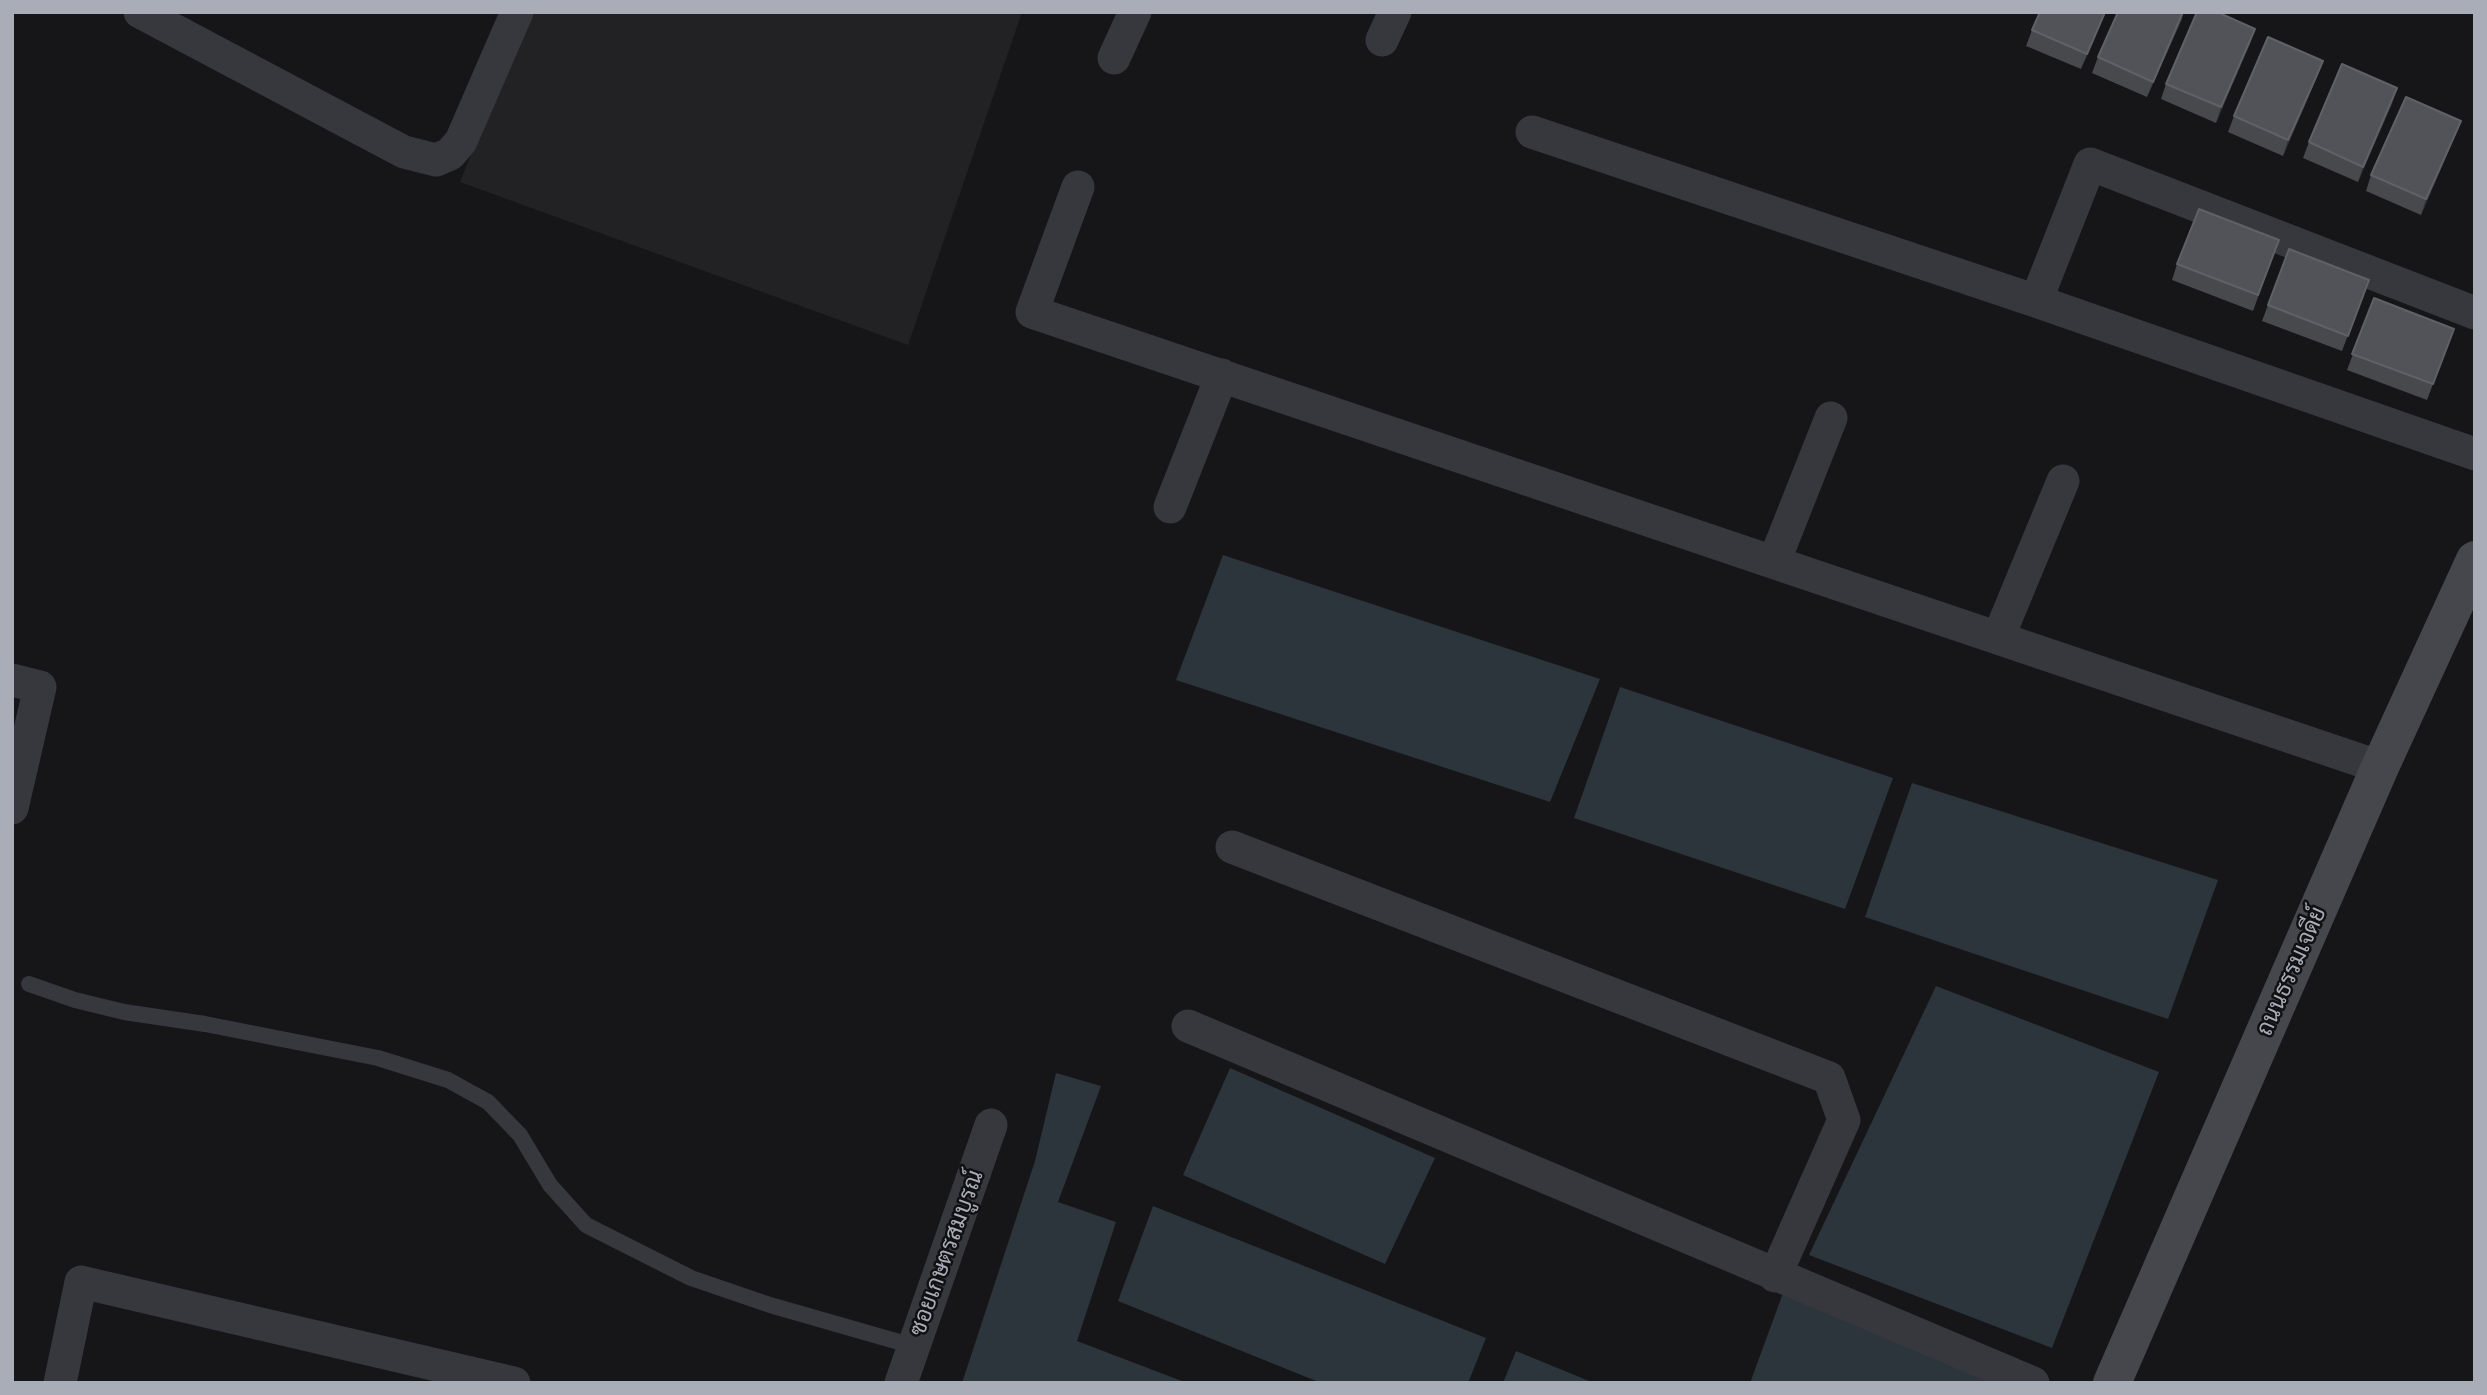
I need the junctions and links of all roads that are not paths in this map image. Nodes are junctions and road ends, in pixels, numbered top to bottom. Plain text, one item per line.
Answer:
1 (141, 12) edge
2 (517, 12) edge
3 (1135, 12) edge
4 (1114, 58) dead end
5 (1532, 132) dead end
6 (1078, 187) dead end
7 (2036, 301) junction
8 (2475, 313) edge
9 (1222, 375) junction
10 (1831, 418) dead end
11 (2475, 454) edge
12 (2063, 481) dead end
13 (1170, 507) dead end
14 (2475, 560) edge
15 (1774, 562) junction
16 (2465, 602) edge
17 (1998, 638) junction
18 (12, 680) edge
19 (2380, 767) junction
20 (12, 807) edge
21 (1232, 847) dead end
22 (29, 984) dead end
23 (1188, 1026) dead end
24 (992, 1125) dead end
25 (1775, 1276) junction
26 (913, 1346) junction
27 (60, 1383) edge
28 (514, 1383) edge
29 (901, 1383) edge
30 (2033, 1383) edge
31 (2112, 1383) edge

1 - 2 street
3 - 4 street
5 - 7 street
6 - 9 street
7 - 8 street
7 - 11 street
9 - 13 street
9 - 15 street
10 - 15 street
12 - 17 street
14 - 16 main road, ถนนธรรมเจดีย์
15 - 17 street
16 - 19 main road, ถนนธรรมเจดีย์
17 - 19 street
18 - 20 street
19 - 31 main road, ถนนธรรมเจดีย์
21 - 25 street
22 - 26 lane
23 - 25 street
24 - 26 street, ซอยเกษตรสมบูรณ์
25 - 30 street
26 - 29 street, ซอยเกษตรสมบูรณ์
27 - 28 street

